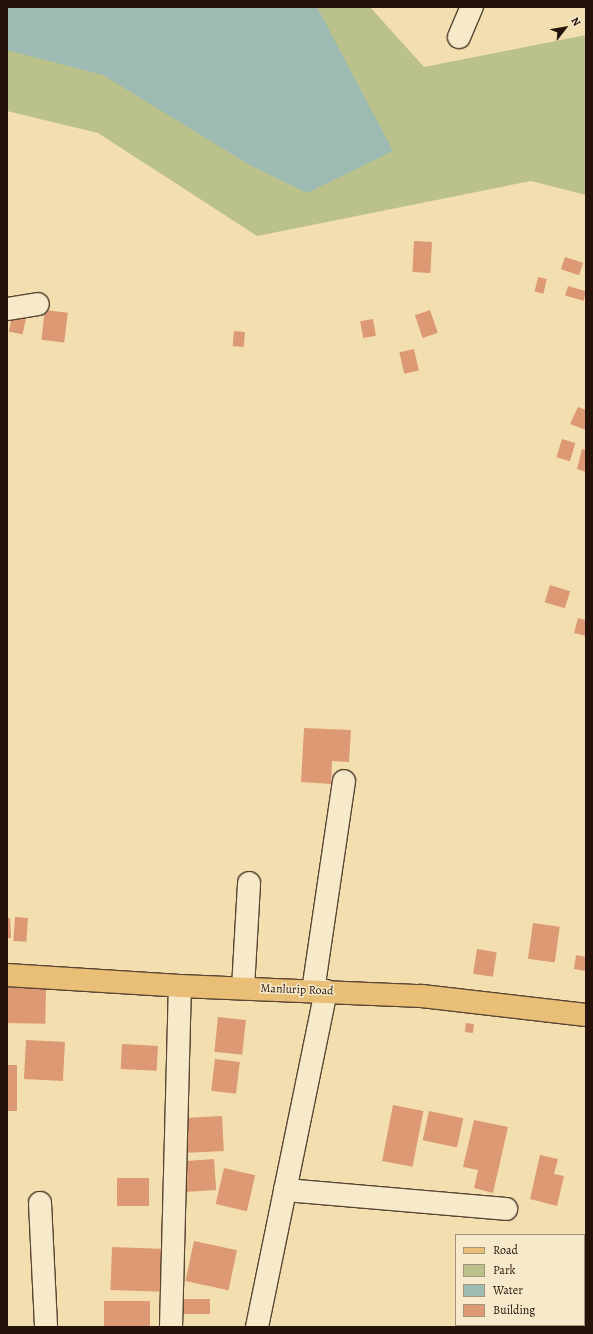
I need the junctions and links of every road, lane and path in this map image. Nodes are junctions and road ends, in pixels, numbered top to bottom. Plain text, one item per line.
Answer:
1 (472, 7) edge
2 (459, 37) dead end
3 (38, 304) dead end
4 (7, 309) edge
5 (344, 781) dead end
6 (249, 883) dead end
7 (7, 975) edge
8 (180, 986) junction
9 (243, 988) junction
10 (319, 991) junction
11 (586, 1015) edge
12 (285, 1190) junction
13 (40, 1203) dead end
14 (506, 1209) dead end
15 (46, 1327) edge
16 (171, 1327) edge
17 (257, 1327) edge

1 - 2 street
3 - 4 street
5 - 10 street
6 - 9 street
7 - 8 main road, Manlurip Road
8 - 9 main road, Manlurip Road
8 - 16 street
9 - 10 main road, Manlurip Road
10 - 11 main road, Manlurip Road
10 - 12 street
12 - 14 street
12 - 17 street
13 - 15 street

